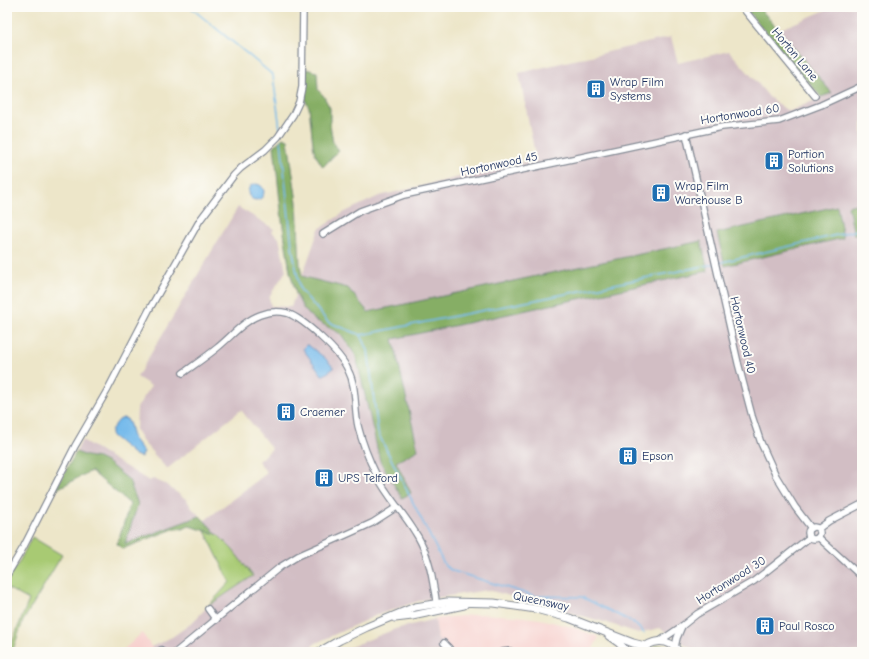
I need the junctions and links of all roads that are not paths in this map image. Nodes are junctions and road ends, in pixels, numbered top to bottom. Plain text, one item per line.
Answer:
1 (303, 7) edge
2 (742, 7) edge
3 (862, 86) edge
4 (815, 96) dead end
5 (686, 134) junction
6 (323, 234) dead end
7 (183, 373) dead end
8 (862, 504) edge
9 (397, 507) junction
10 (811, 528) junction
11 (818, 530) junction
12 (810, 537) junction
13 (818, 537) junction
14 (7, 574) edge
15 (862, 577) edge
16 (436, 603) junction
17 (473, 603) junction
18 (208, 609) dead end
19 (437, 611) junction
20 (387, 619) junction
21 (216, 620) junction
22 (682, 626) junction
23 (602, 630) junction
24 (660, 641) junction
25 (444, 643) dead end
26 (646, 646) junction
27 (678, 650) edge
28 (510, 651) dead end
29 (176, 652) edge
30 (319, 652) edge
31 (451, 652) edge
32 (502, 652) edge
33 (627, 652) edge
34 (640, 652) edge

1 - 14 street
2 - 4 street, Horton Lane
3 - 5 street, Hortonwood 60
5 - 6 street, Hortonwood 45
5 - 10 street, Hortonwood 40
7 - 9 street
8 - 11 street
9 - 16 street
9 - 21 street
10 - 11 street
10 - 12 street
11 - 13 street
12 - 13 street
12 - 22 street, Hortonwood 30
13 - 15 street
16 - 17 main road, Queensway
16 - 19 main road
16 - 20 main road, Queensway
17 - 19 main road, Queensway
17 - 23 main road, Queensway
18 - 21 street
19 - 20 main road, Queensway
20 - 30 main road, Queensway
21 - 29 street
22 - 24 street, Hortonwood 30
22 - 27 street
23 - 26 main road, Queensway
23 - 33 main road, Queensway
24 - 26 main road
24 - 27 main road
25 - 31 street
26 - 34 main road
28 - 32 street

